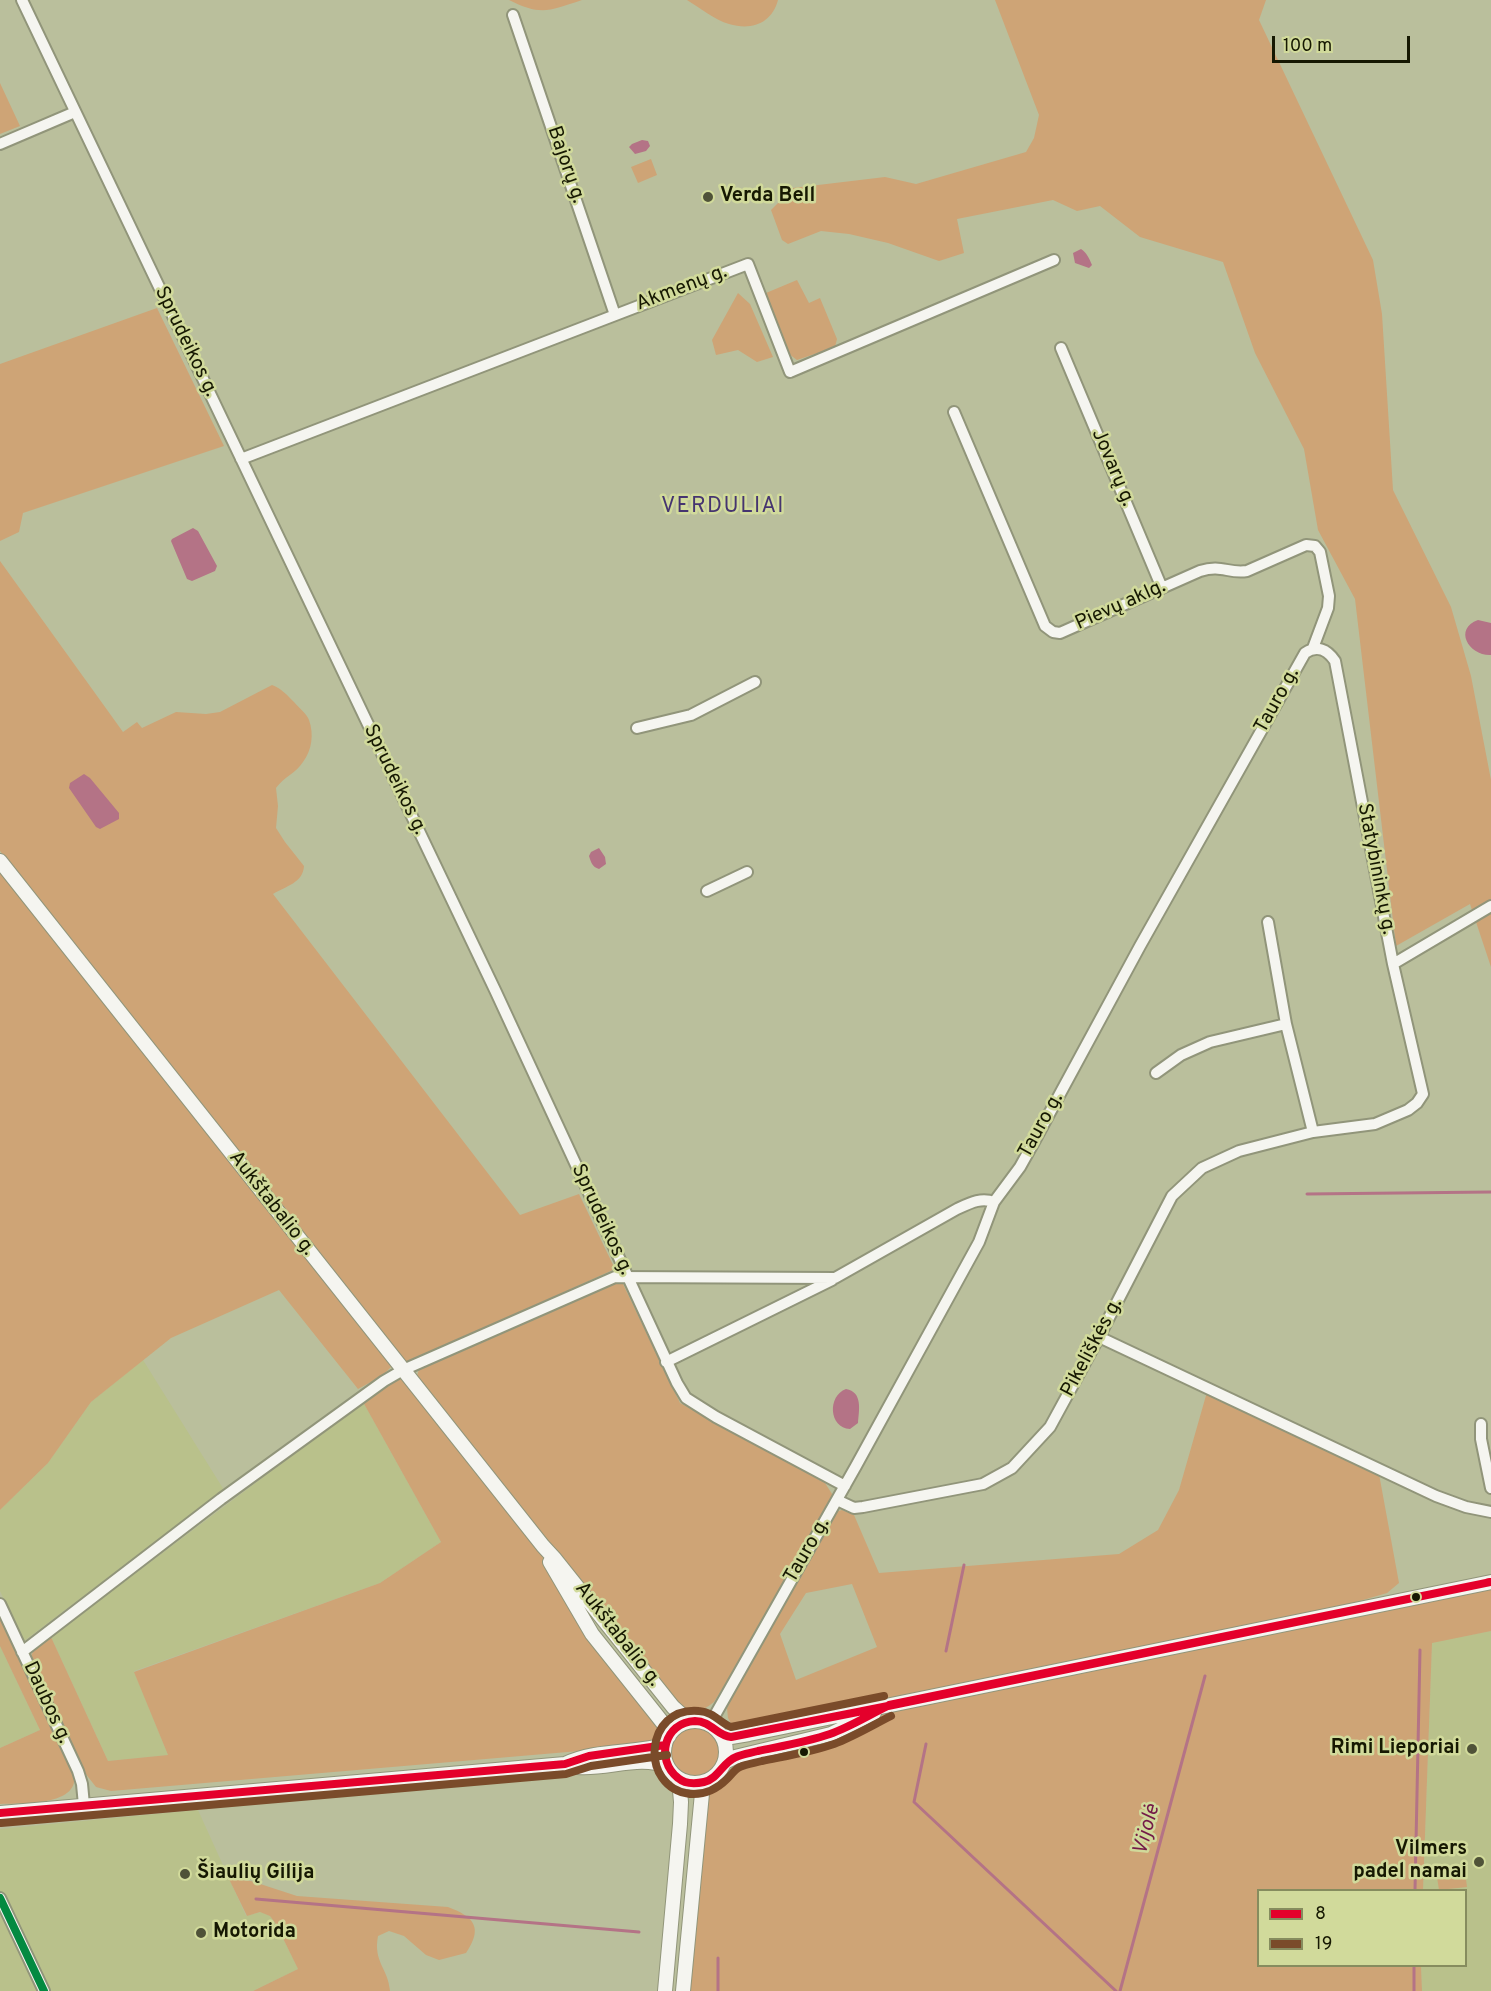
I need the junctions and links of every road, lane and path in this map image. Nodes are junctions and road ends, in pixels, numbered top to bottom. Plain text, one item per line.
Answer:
1 (22, 0) edge
2 (513, 15) dead end
3 (75, 112) junction
4 (0, 144) edge
5 (1054, 260) dead end
6 (615, 315) junction
7 (1061, 348) dead end
8 (954, 412) dead end
9 (241, 459) junction
10 (1162, 588) junction
11 (1317, 648) junction
12 (755, 682) dead end
13 (637, 728) dead end
14 (0, 861) edge
15 (747, 872) dead end
16 (707, 891) dead end
17 (1491, 906) edge
18 (1268, 922) dead end
19 (1393, 964) junction
20 (1287, 1024) junction
21 (1156, 1073) dead end
22 (1423, 1094) joint
23 (1312, 1132) junction
24 (994, 1202) junction
25 (628, 1277) junction
26 (835, 1278) junction
27 (1100, 1337) junction
28 (666, 1362) junction
29 (403, 1370) junction
30 (1481, 1424) dead end
31 (845, 1486) junction
32 (1491, 1488) edge
33 (837, 1500) junction
34 (1491, 1512) edge
35 (543, 1546) junction
36 (1491, 1582) edge
37 (0, 1604) edge
38 (22, 1652) junction
39 (889, 1705) junction
40 (693, 1721) junction
41 (710, 1724) junction
42 (722, 1736) junction
43 (667, 1740) junction
44 (725, 1762) junction
45 (565, 1764) junction
46 (667, 1767) junction
47 (679, 1779) junction
48 (703, 1783) junction
49 (84, 1805) junction
50 (0, 1813) edge
51 (0, 1898) edge
52 (44, 1991) edge
53 (665, 1991) edge
54 (683, 1991) edge

1 - 3 street, Sprudeikos g.
2 - 6 street, Bajorų g.
3 - 4 street
3 - 9 street, Sprudeikos g.
5 - 6 street, Akmenų g.
6 - 9 street, Akmenų g.
7 - 10 street, Jovarų g.
8 - 10 street, Pievų aklg.
9 - 25 street, Sprudeikos g.
10 - 11 street, Pievų aklg.
11 - 19 street, Statybininkų g.
11 - 24 street, Tauro g.
12 - 13 street
14 - 29 main road, Aukštabalio g.
15 - 16 street
17 - 19 street
18 - 20 street
19 - 22 street, Statybininkų g.
20 - 21 street
20 - 23 street
22 - 23 street, Pikeliškės g.
23 - 27 street, Pikeliškės g.
24 - 26 street
24 - 31 street, Tauro g.
25 - 26 street
25 - 28 street, Sprudeikos g.
25 - 29 street
26 - 28 street
27 - 33 street, Pikeliškės g.
27 - 34 street
28 - 31 street, Sprudeikos g.
29 - 35 main road, Aukštabalio g.
29 - 38 street
30 - 32 street
31 - 33 street, Tauro g.
33 - 41 street, Tauro g.
35 - 40 main road, Aukštabalio g.
35 - 43 main road, Aukštabalio g.
36 - 39 main road
37 - 38 street, Daubos g.
38 - 49 street, Daubos g.
39 - 42 main road
39 - 44 main road
40 - 41 main road
40 - 43 main road
41 - 42 main road
42 - 44 main road
43 - 45 main road
43 - 46 main road
44 - 48 main road
45 - 46 main road
45 - 49 main road
46 - 47 main road
47 - 48 main road
47 - 53 main road
48 - 54 main road
49 - 50 main road
51 - 52 street

